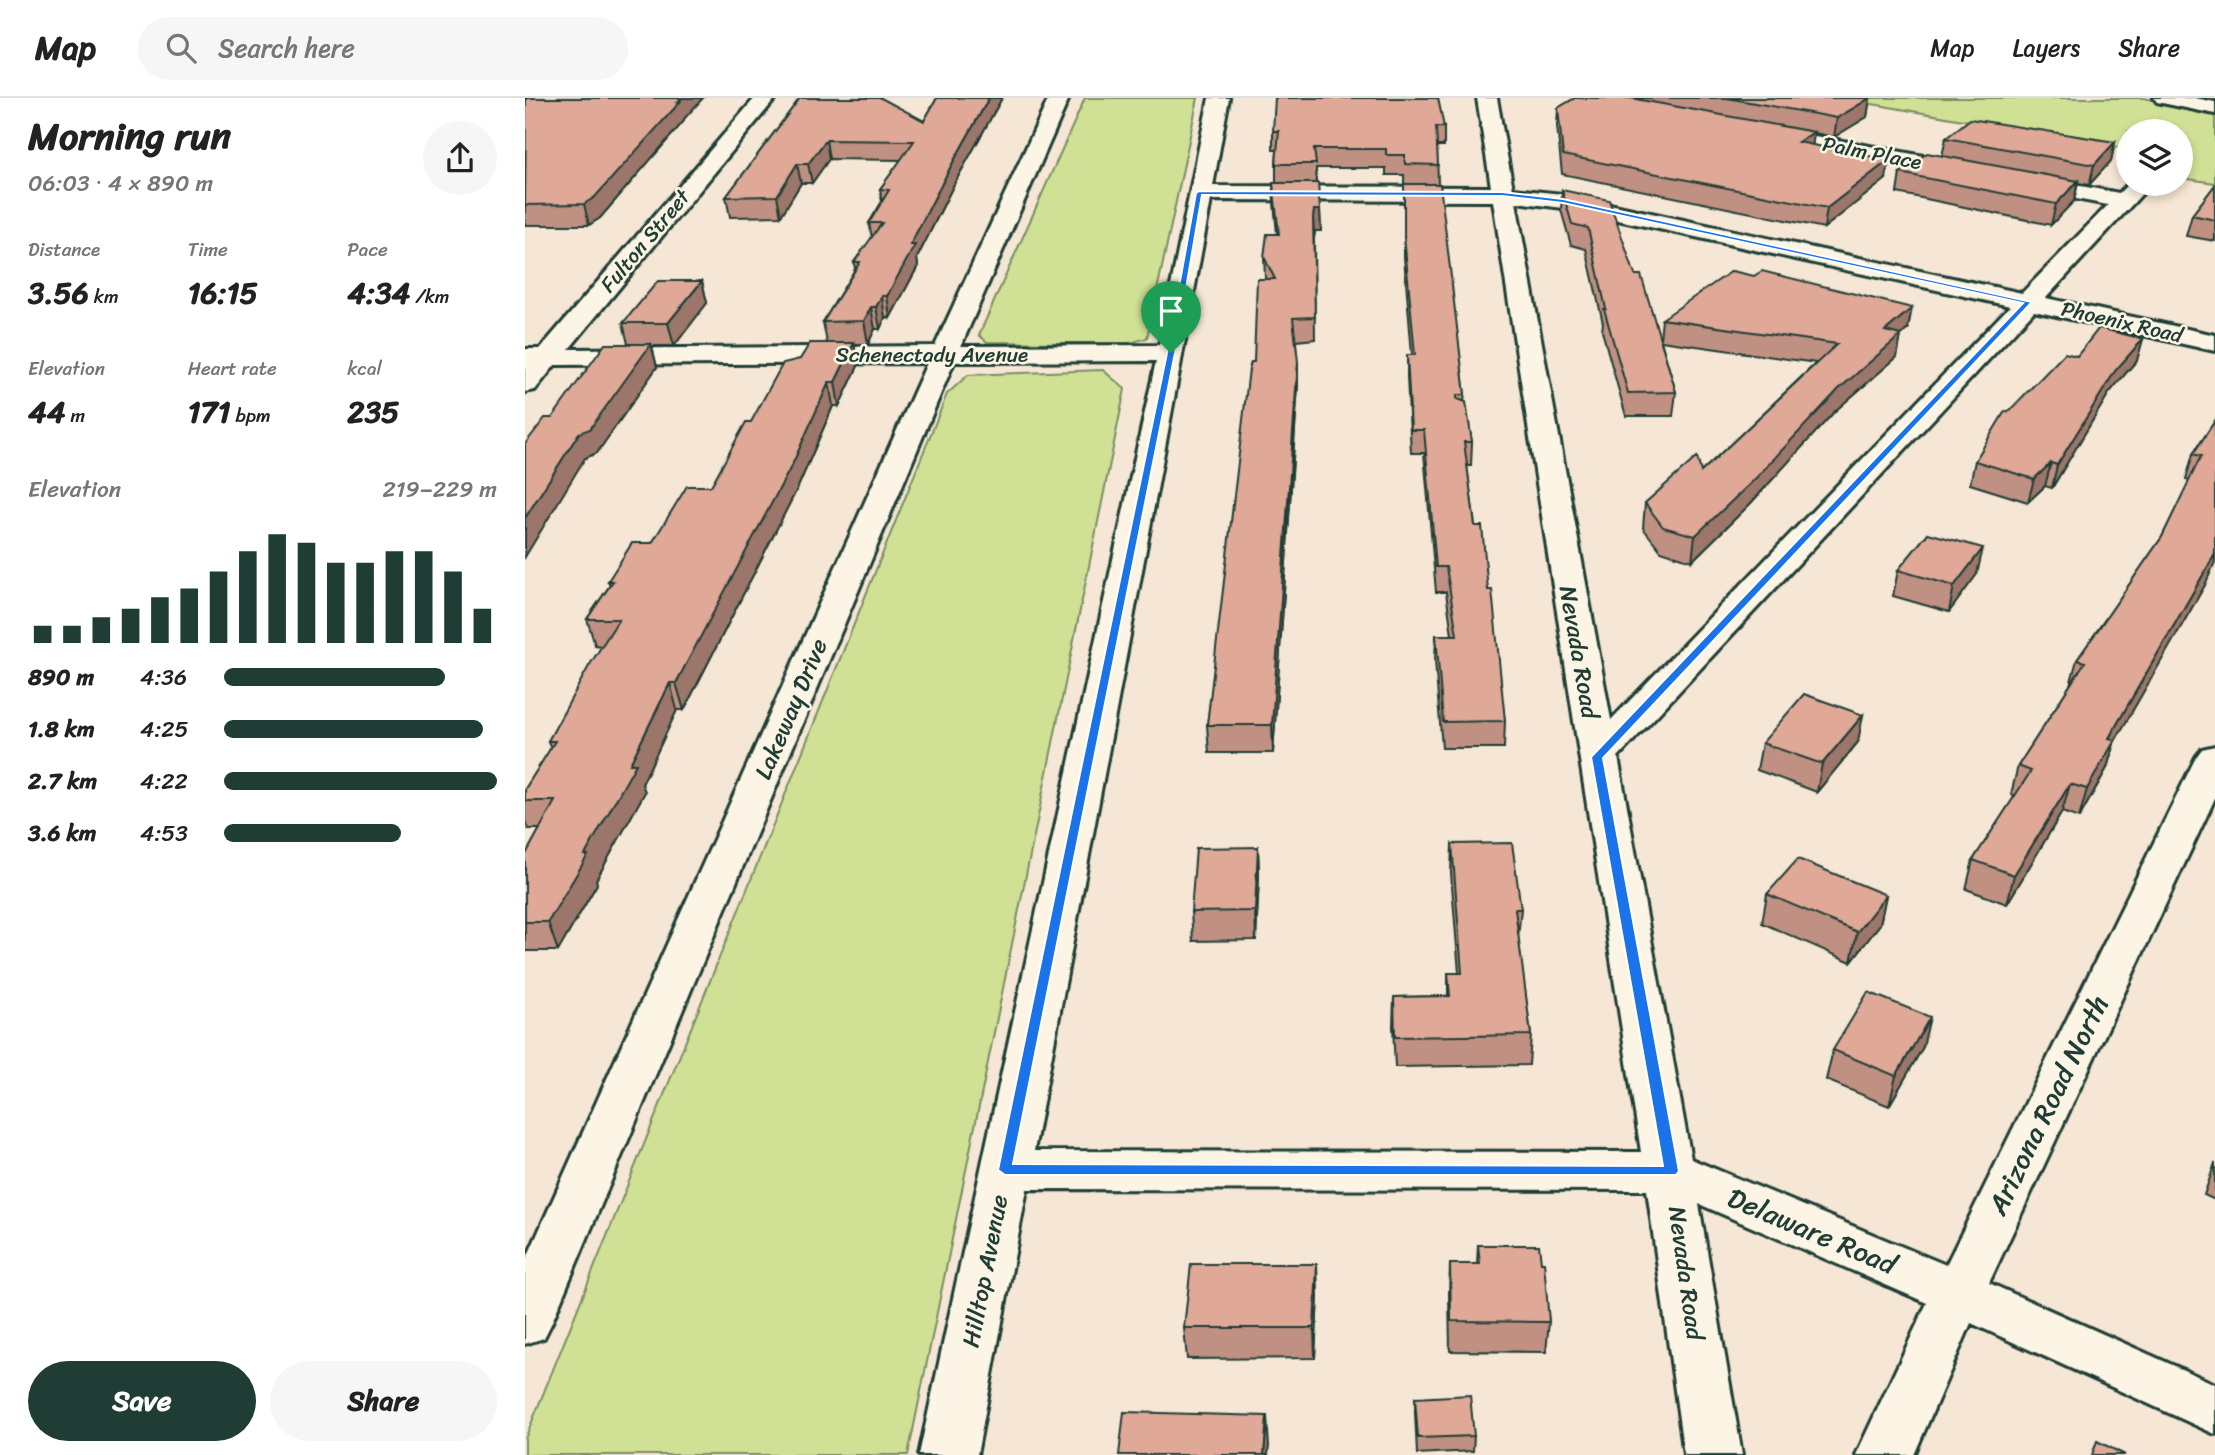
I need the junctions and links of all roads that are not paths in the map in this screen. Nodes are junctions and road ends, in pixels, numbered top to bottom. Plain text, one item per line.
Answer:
1 (766, 98) edge
2 (1059, 98) edge
3 (1219, 98) edge
4 (1487, 98) edge
5 (2164, 98) edge
6 (2215, 108) edge
7 (1743, 129) edge
8 (2116, 190) edge
9 (1199, 193) junction
10 (1502, 194) junction
11 (2128, 196) edge
12 (2028, 302) junction
13 (2215, 343) edge
14 (1171, 353) junction
15 (944, 355) junction
16 (536, 356) edge
17 (525, 383) edge
18 (1597, 757) junction
19 (2215, 757) edge
20 (1005, 1170) junction
21 (1671, 1171) junction
22 (1958, 1293) junction
23 (525, 1322) edge
24 (2215, 1410) edge
25 (948, 1455) edge
26 (1713, 1455) edge
27 (1885, 1455) edge

1 - 16 main road, Fulton Street
2 - 15 main road, Lakeway Drive
3 - 9 main road, Hilltop Avenue
4 - 10 main road, Nevada Road
5 - 6 main road
7 - 8 main road, Palm Place
9 - 10 main road, Phoenix Road
9 - 14 main road, Hilltop Avenue
10 - 12 main road, Phoenix Road
10 - 18 main road, Nevada Road
11 - 12 main road
12 - 13 main road, Phoenix Road
12 - 18 main road
14 - 15 main road, Schenectady Avenue
14 - 20 main road, Hilltop Avenue
15 - 16 main road, Schenectady Avenue
15 - 23 main road, Lakeway Drive
16 - 17 main road, Fulton Street
18 - 21 main road, Nevada Road
19 - 22 main road, Arizona Road North
20 - 21 main road, Delaware Road
20 - 25 main road, Hilltop Avenue
21 - 22 main road, Delaware Road
21 - 26 main road, Nevada Road
22 - 24 main road, Delaware Road
22 - 27 main road, Arizona Road North

